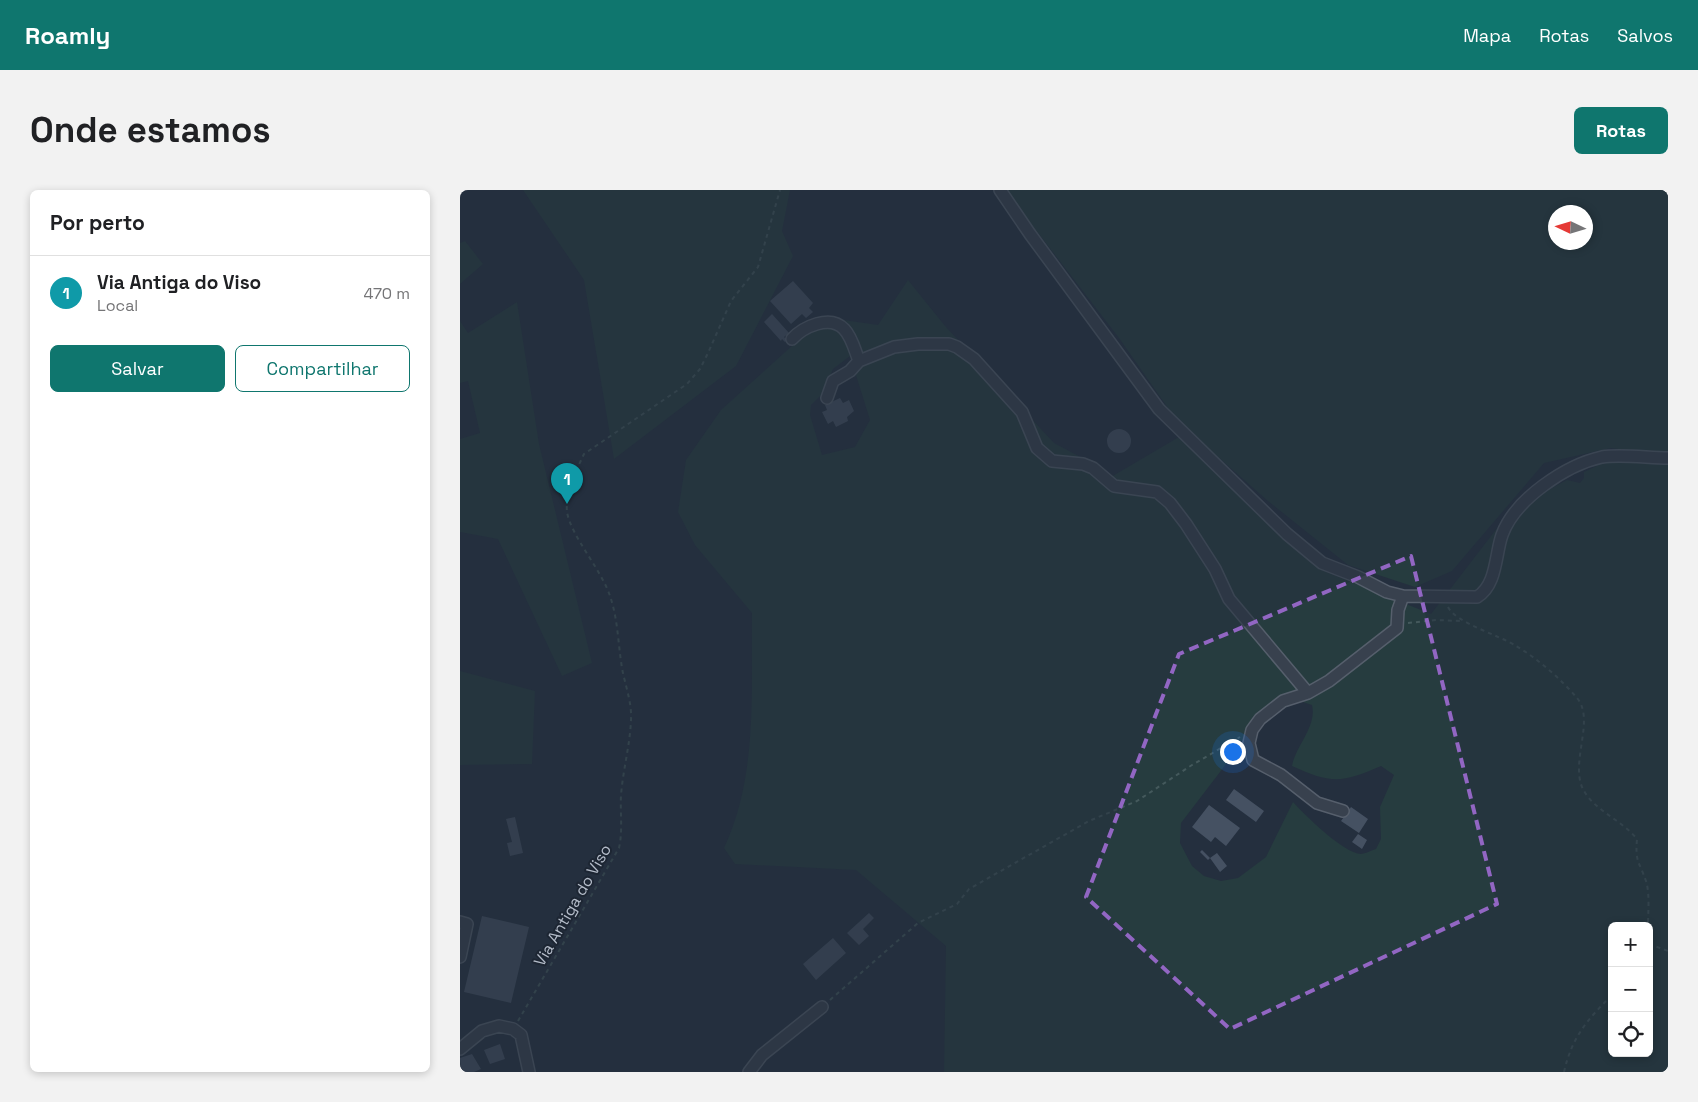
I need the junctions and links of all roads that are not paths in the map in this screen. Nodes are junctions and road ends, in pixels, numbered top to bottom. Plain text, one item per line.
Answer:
1 (1000, 190) edge
2 (792, 339) dead end
3 (860, 361) junction
4 (827, 398) dead end
5 (1668, 458) edge
6 (1403, 596) junction
7 (1308, 693) junction
8 (1343, 811) dead end
9 (460, 922) edge
10 (460, 957) edge
11 (822, 1007) road end
12 (460, 1049) edge
13 (529, 1072) edge
14 (749, 1072) edge

1 - 6 street
2 - 3 street
3 - 4 street
3 - 7 street
5 - 6 street
6 - 7 street
7 - 8 street
9 - 10 street
11 - 14 street
12 - 13 street

